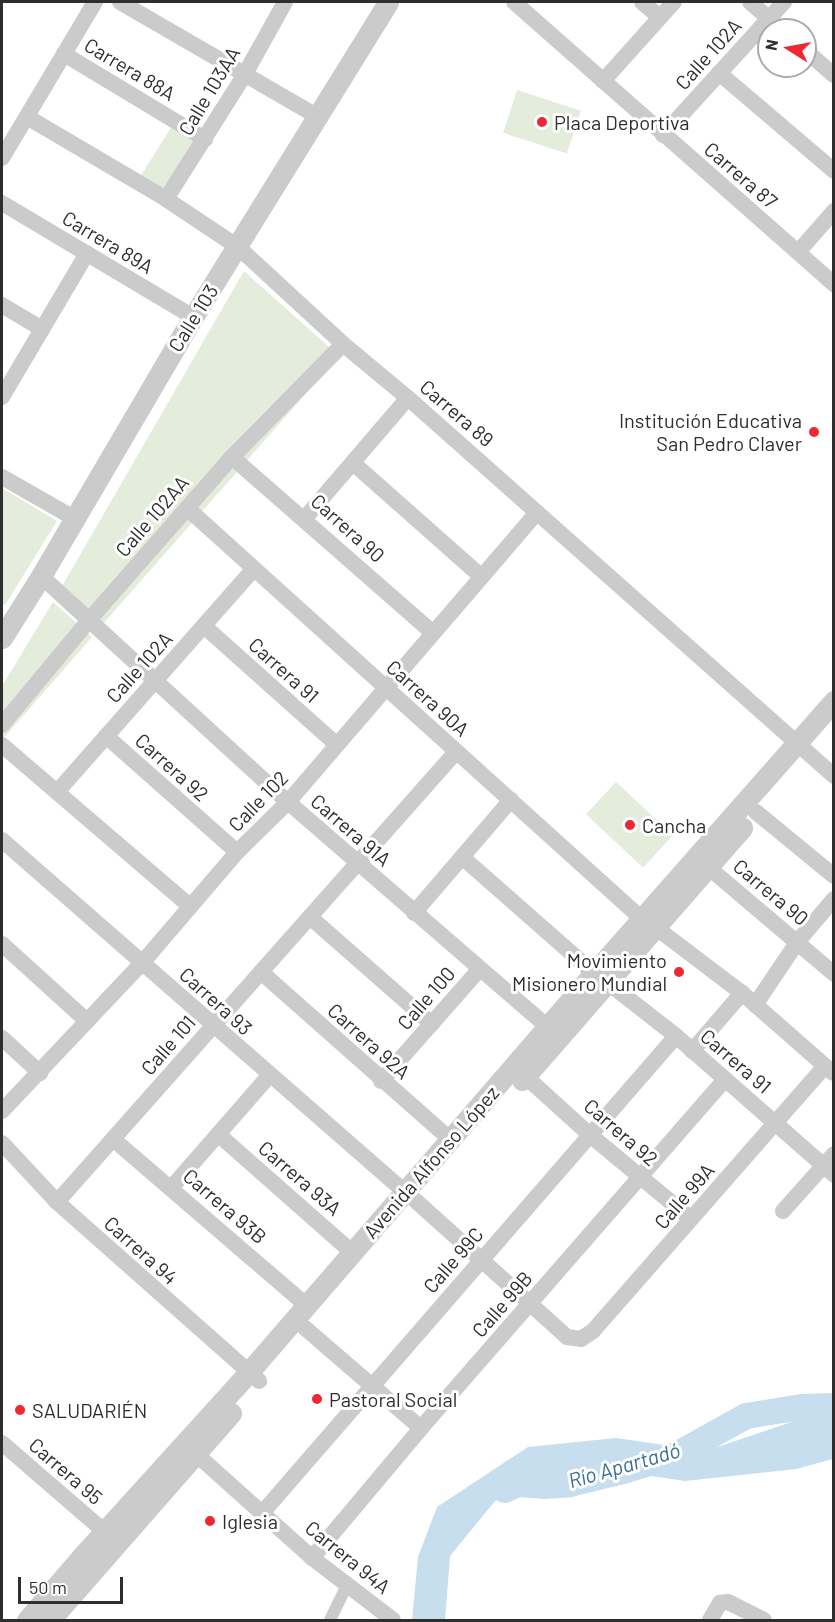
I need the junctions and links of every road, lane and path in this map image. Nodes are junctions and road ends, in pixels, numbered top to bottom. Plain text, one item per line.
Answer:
1 (95, 2) edge
2 (120, 2) edge
3 (388, 2) edge
4 (514, 2) edge
5 (642, 2) edge
6 (674, 2) edge
7 (750, 2) edge
8 (784, 2) edge
9 (279, 4) edge
10 (660, 17) junction
11 (769, 18) joint
12 (757, 31) edge
13 (64, 54) junction
14 (817, 60) edge
15 (245, 74) junction
16 (719, 74) junction
17 (834, 75) edge
18 (603, 81) junction
19 (317, 116) junction
20 (27, 117) junction
21 (663, 135) junction
22 (205, 139) junction
23 (2, 158) edge
24 (834, 171) edge
25 (166, 200) junction
26 (2, 203) edge
27 (834, 211) edge
28 (238, 247) junction
29 (798, 252) junction
30 (87, 253) junction
31 (834, 284) edge
32 (2, 305) edge
33 (192, 317) junction
34 (42, 329) junction
35 (343, 344) junction
36 (2, 394) edge
37 (408, 398) junction
38 (232, 457) junction
39 (352, 463) junction
40 (2, 477) edge
41 (187, 508) junction
42 (537, 513) junction
43 (74, 518) junction
44 (305, 518) junction
45 (253, 570) junction
46 (41, 576) junction
47 (482, 577) junction
48 (7, 617) edge
49 (90, 619) junction
50 (204, 626) junction
51 (433, 633) junction
52 (2, 638) edge
53 (154, 682) junction
54 (385, 689) junction
55 (834, 701) edge
56 (834, 722) edge
57 (2, 725) edge
58 (106, 736) junction
59 (2, 745) edge
60 (337, 745) junction
61 (803, 747) junction
62 (456, 752) junction
63 (834, 776) edge
64 (57, 792) junction
65 (511, 800) junction
66 (288, 802) junction
67 (756, 812) junction
68 (2, 840) edge
69 (237, 852) junction
70 (462, 857) junction
71 (358, 863) junction
72 (708, 867) junction
73 (834, 876) edge
74 (834, 899) edge
75 (189, 905) junction
76 (414, 913) junction
77 (310, 917) junction
78 (648, 923) junction
79 (798, 941) junction
80 (2, 944) edge
81 (142, 963) junction
82 (479, 970) junction
83 (261, 972) junction
84 (834, 974) edge
85 (601, 977) junction
86 (749, 999) junction
87 (87, 1021) junction
88 (432, 1024) junction
89 (212, 1026) junction
90 (553, 1032) junction
91 (676, 1036) junction
92 (2, 1038) edge
93 (692, 1051) junction
94 (831, 1071) edge
95 (40, 1072) junction
96 (269, 1076) junction
97 (525, 1076) junction
98 (725, 1080) junction
99 (381, 1081) junction
100 (2, 1111) edge
101 (775, 1124) junction
102 (590, 1135) junction
103 (219, 1136) junction
104 (113, 1139) junction
105 (451, 1140) junction
106 (2, 1143) edge
107 (830, 1165) edge
108 (641, 1178) junction
109 (172, 1187) junction
110 (410, 1196) junction
111 (57, 1202) junction
112 (783, 1211) dead end
113 (691, 1219) junction
114 (353, 1253) junction
115 (480, 1260) junction
116 (530, 1304) junction
117 (307, 1306) junction
118 (305, 1328) junction
119 (567, 1337) joint
120 (254, 1377) junction
121 (371, 1386) junction
122 (421, 1428) junction
123 (2, 1443) edge
124 (196, 1454) junction
125 (135, 1511) junction
126 (263, 1512) junction
127 (104, 1531) junction
128 (312, 1558) junction
129 (347, 1585) junction
130 (27, 1620) edge
131 (50, 1620) edge
132 (330, 1620) edge
133 (393, 1620) edge
134 (710, 1620) edge
135 (764, 1620) edge

1 - 13 street
2 - 15 street
3 - 19 street, Calle 103
4 - 18 street, Carrera 87
5 - 10 street
6 - 10 street
7 - 11 street
8 - 11 street, Calle 102A
9 - 15 street, Calle 103AA
10 - 18 street
12 - 16 street, Calle 102A
13 - 20 street
13 - 22 street, Carrera 88A
14 - 17 street
15 - 19 street
15 - 22 street, Calle 103AA
16 - 21 street, Calle 102A
16 - 24 street
18 - 21 street, Carrera 87
19 - 28 street, Calle 103
20 - 23 street
20 - 25 street, Carrera 89
21 - 29 street, Carrera 87
22 - 25 street, Calle 103AA
25 - 28 street, Carrera 89
26 - 30 street, Carrera 89A
27 - 29 street
28 - 33 street, Calle 103
28 - 35 street, Carrera 89
29 - 31 street, Carrera 87
30 - 33 street, Carrera 89A
30 - 34 street
32 - 34 street
33 - 43 street, Calle 103
34 - 36 street
35 - 37 street, Carrera 89
35 - 38 street, Calle 102AA
37 - 39 street
37 - 42 street, Carrera 89
38 - 41 street, Calle 102AA
38 - 44 street, Carrera 90
39 - 44 street
39 - 47 street
40 - 43 street
41 - 45 street, Carrera 90A
41 - 49 street, Calle 102AA
42 - 47 street, Calle 102
42 - 61 street, Carrera 89
43 - 46 street, Calle 103
44 - 51 street, Carrera 90
45 - 50 street, Calle 102A
45 - 54 street, Carrera 90A
46 - 48 street, Calle 103
46 - 49 street, Carrera 91A
47 - 51 street, Calle 102
48 - 52 street, Calle 103
49 - 53 street, Carrera 91A
49 - 57 street, Calle 102AA
50 - 53 street, Calle 102A
50 - 60 street, Carrera 91
51 - 54 street, Calle 102
53 - 58 street, Calle 102A
53 - 66 street, Carrera 91A
54 - 60 street, Calle 102
54 - 62 street, Carrera 90A
55 - 61 street, Avenida Alfonso López
56 - 61 street, Avenida Alfonso López
58 - 64 street, Calle 102A
58 - 69 street, Carrera 92
59 - 64 street
60 - 66 street, Calle 102
61 - 63 street, Carrera 89
61 - 67 street, Avenida Alfonso López
61 - 78 street, Avenida Alfonso López
62 - 65 street, Carrera 90A
62 - 71 street, Calle 101
64 - 75 street
65 - 70 street
65 - 78 street, Carrera 90A
66 - 69 street, Calle 102
66 - 71 street, Carrera 91A
67 - 72 street, Avenida Alfonso López
67 - 73 street
68 - 81 street, Carrera 93
69 - 75 street, Calle 102
70 - 76 street
70 - 85 street, Carrera 91
71 - 76 street, Carrera 91A
71 - 77 street, Calle 101
72 - 78 street, Avenida Alfonso López
72 - 79 street, Carrera 90
74 - 79 street
75 - 81 street, Calle 102
76 - 82 street, Carrera 91A
77 - 83 street, Calle 101
77 - 88 street
78 - 85 street, Avenida Alfonso López
78 - 86 street, Carrera 90A
79 - 84 street, Carrera 90
79 - 86 street
80 - 87 street
81 - 87 street, Calle 102
81 - 89 street, Carrera 93
82 - 88 street, Calle 100
82 - 90 street, Carrera 91A
83 - 89 street, Calle 101
83 - 99 street, Carrera 92A
85 - 90 street, Avenida Alfonso López
85 - 91 street, Carrera 91
86 - 93 street
86 - 94 street, Carrera 90A
87 - 95 street, Calle 102
88 - 99 street, Calle 100
89 - 96 street, Carrera 93
89 - 104 street, Calle 101
90 - 97 street, Avenida Alfonso López
90 - 105 street, Avenida Alfonso López
91 - 93 street, Carrera 91
91 - 102 street, Calle 99C
92 - 95 street
93 - 98 street, Carrera 91
94 - 101 street, Calle 99A
95 - 100 street, Calle 102
96 - 103 street
96 - 110 street, Carrera 93
97 - 102 street, Carrera 92
97 - 110 street, Avenida Alfonso López
98 - 101 street, Carrera 91
98 - 108 street, Calle 99B
99 - 105 street, Carrera 92A
101 - 107 street, Carrera 91
101 - 113 street, Calle 99A
102 - 108 street, Carrera 92
102 - 115 street, Calle 99C
103 - 109 street
103 - 114 street, Carrera 93A
104 - 109 street, Carrera 93B
104 - 111 street, Calle 101
105 - 110 street, Avenida Alfonso López
106 - 111 street, Carrera 94
107 - 112 street
108 - 113 street, Carrera 92
108 - 116 street, Calle 99B
109 - 117 street, Carrera 93B
110 - 114 street, Avenida Alfonso López
110 - 115 street, Carrera 93
110 - 118 street, Avenida Alfonso López
111 - 120 street, Carrera 94
113 - 119 street, Calle 99A
114 - 117 street, Avenida Alfonso López
115 - 116 street, Carrera 93
115 - 121 street, Calle 99C
116 - 119 street, Carrera 93
116 - 122 street, Calle 99B
117 - 120 street, Avenida Alfonso López
118 - 120 street, Avenida Alfonso López
118 - 121 street
120 - 124 street, Avenida Alfonso López
120 - 125 street, Avenida Alfonso López
121 - 122 street
121 - 126 street, Calle 99C
122 - 128 street, Calle 99B
123 - 127 street, Carrera 95
124 - 125 street, Avenida Alfonso López
124 - 126 street, Carrera 94A
125 - 127 street, Avenida Alfonso López
125 - 131 street, Avenida Alfonso López
126 - 128 street, Carrera 94A
127 - 130 street, Avenida Alfonso López
128 - 129 street, Carrera 94A
129 - 132 street
129 - 133 street, Carrera 94A
134 - 135 street

